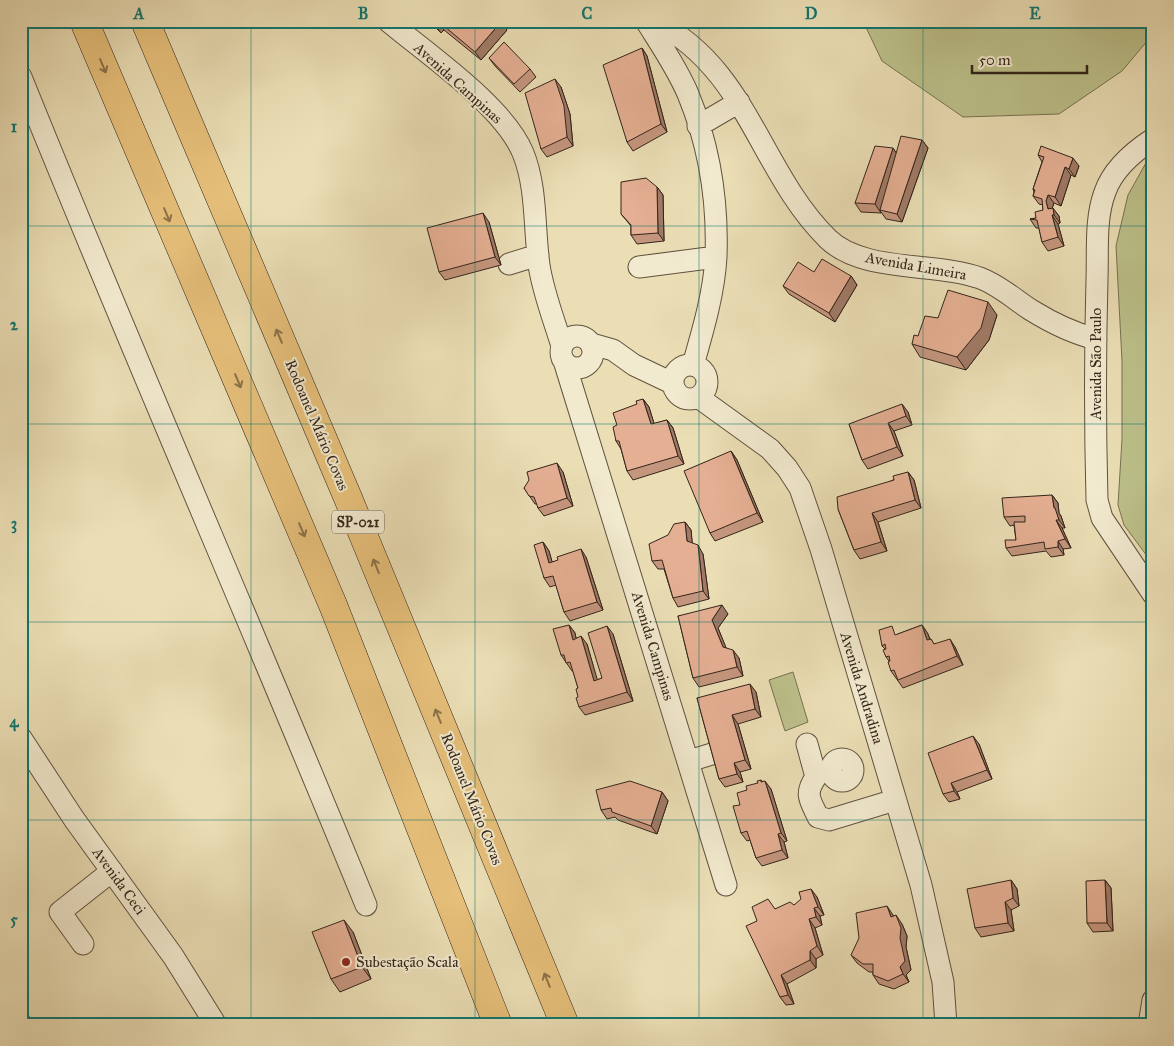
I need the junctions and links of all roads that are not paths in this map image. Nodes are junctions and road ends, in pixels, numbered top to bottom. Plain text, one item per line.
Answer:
1 (84, 21) edge
2 (145, 21) edge
3 (388, 21) edge
4 (646, 21) edge
5 (654, 21) edge
6 (21, 77) edge
7 (739, 102) junction
8 (698, 126) junction
9 (1153, 139) edge
10 (538, 255) junction
11 (716, 258) junction
12 (509, 264) dead end
13 (639, 267) dead end
14 (1096, 339) junction
15 (579, 353) junction
16 (693, 365) junction
17 (672, 383) junction
18 (698, 397) junction
19 (1153, 594) edge
20 (21, 738) edge
21 (807, 744) dead end
22 (715, 753) edge
23 (688, 761) junction
24 (895, 800) junction
25 (112, 871) junction
26 (726, 885) dead end
27 (366, 906) dead end
28 (83, 944) dead end
29 (1153, 1000) edge
30 (216, 1025) edge
31 (498, 1025) edge
32 (565, 1025) edge
33 (946, 1025) edge
34 (1149, 1025) edge

1 -> 31 highway
32 -> 2 highway, Rodoanel Mário Covas / SP-021
3 - 10 street, Avenida Campinas
4 - 8 street
5 - 7 street, Avenida Limeira
6 - 27 street
7 - 8 street
7 - 14 street, Avenida Limeira
8 - 11 street
9 - 14 street, Avenida São Paulo
10 - 12 street
10 - 15 street, Avenida Campinas
11 - 13 street
11 - 16 street
14 - 19 street, Avenida São Paulo
15 - 17 street
15 - 23 street, Avenida Campinas
16 - 17 street
16 - 18 street
17 - 18 street
18 - 24 street, Avenida Andradina
20 - 25 street, Avenida Ceci
21 - 24 street
22 - 23 street
23 - 26 street, Avenida Campinas
24 - 33 street, Avenida Andradina
25 - 28 street
25 - 30 street, Avenida Ceci
29 - 34 street

